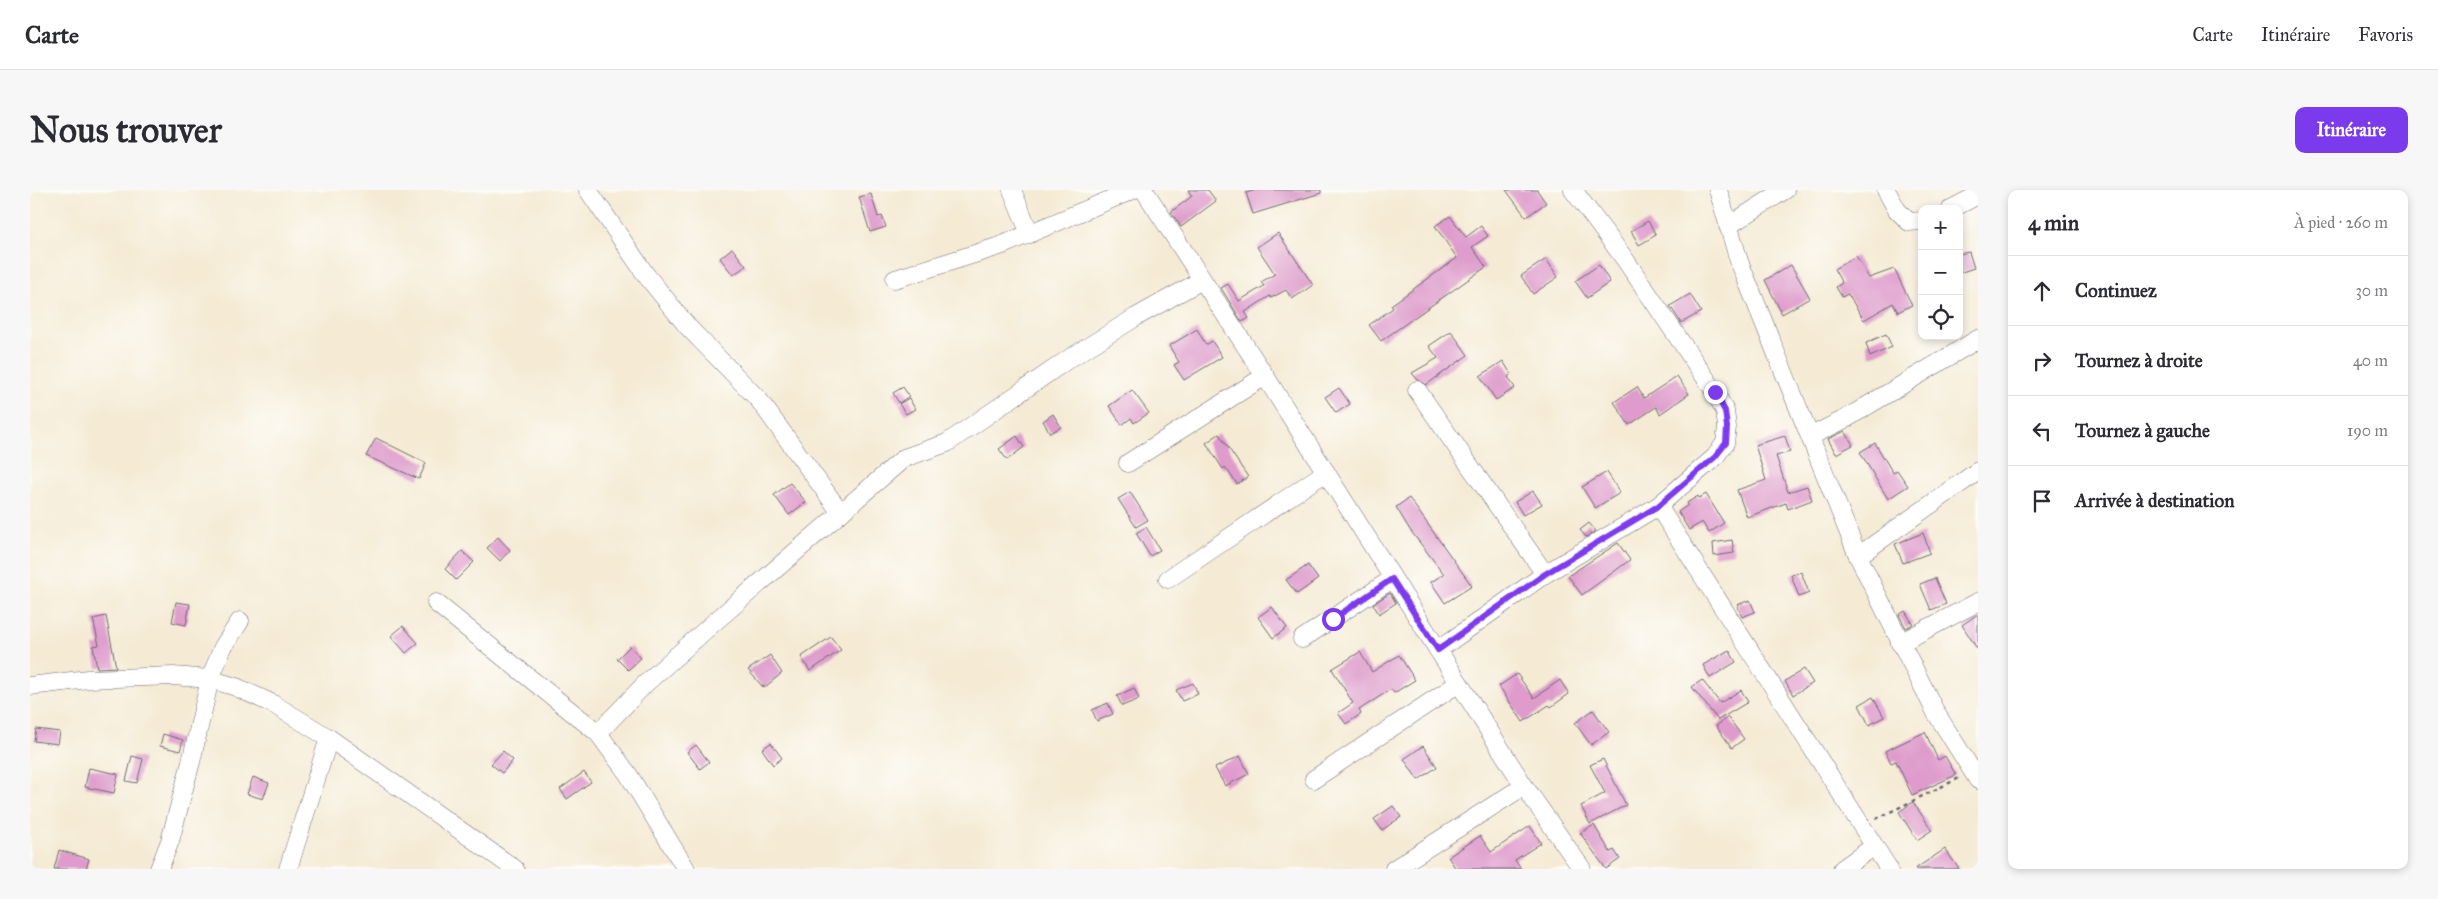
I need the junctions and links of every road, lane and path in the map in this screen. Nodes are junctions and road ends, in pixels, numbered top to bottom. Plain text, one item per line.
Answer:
1 (588, 190) edge
2 (1012, 190) edge
3 (1134, 190) edge
4 (1144, 190) edge
5 (1573, 190) edge
6 (1718, 190) edge
7 (1785, 190) edge
8 (1886, 190) edge
9 (1978, 195) edge
10 (1959, 205) edge
11 (1918, 221) edge
12 (1728, 226) junction
13 (1030, 234) junction
14 (895, 279) dead end
15 (1202, 280) junction
16 (1978, 339) edge
17 (1265, 376) junction
18 (1417, 390) dead end
19 (1811, 436) junction
20 (1128, 463) dead end
21 (1978, 471) edge
22 (1326, 472) junction
23 (1658, 506) junction
24 (841, 513) junction
25 (1858, 556) junction
26 (1545, 574) junction
27 (1168, 579) dead end
28 (1392, 579) junction
29 (1978, 602) edge
30 (436, 603) dead end
31 (240, 622) dead end
32 (1302, 640) dead end
33 (1900, 643) junction
34 (1438, 650) junction
35 (210, 679) junction
36 (1459, 683) junction
37 (30, 686) edge
38 (598, 733) junction
39 (329, 738) junction
40 (1975, 776) edge
41 (1314, 778) dead end
42 (1524, 786) junction
43 (1861, 826) junction
44 (1874, 847) junction
45 (159, 869) edge
46 (288, 869) edge
47 (515, 869) edge
48 (686, 869) edge
49 (1394, 869) edge
50 (1582, 869) edge
51 (1842, 869) edge
52 (1889, 869) edge

1 - 24 street
2 - 13 street
3 - 13 street
4 - 15 street
5 - 23 street
6 - 12 street
7 - 12 street
8 - 11 street
9 - 10 street
12 - 19 street
13 - 14 street
15 - 17 street
15 - 24 street
16 - 19 street
17 - 20 street
17 - 22 street
18 - 26 street
19 - 25 street
21 - 25 street
22 - 27 street
22 - 28 street
23 - 26 street
23 - 43 street
24 - 38 street
25 - 33 street
26 - 34 street
28 - 32 street
28 - 34 street
29 - 33 street
30 - 38 street
31 - 35 street
33 - 40 street
34 - 36 street
35 - 37 street
35 - 39 street
35 - 45 street
36 - 41 street
36 - 42 street
38 - 48 street
39 - 46 street
39 - 47 street
40 - 43 path
42 - 49 street
42 - 50 street
43 - 44 street
44 - 51 street
44 - 52 street

